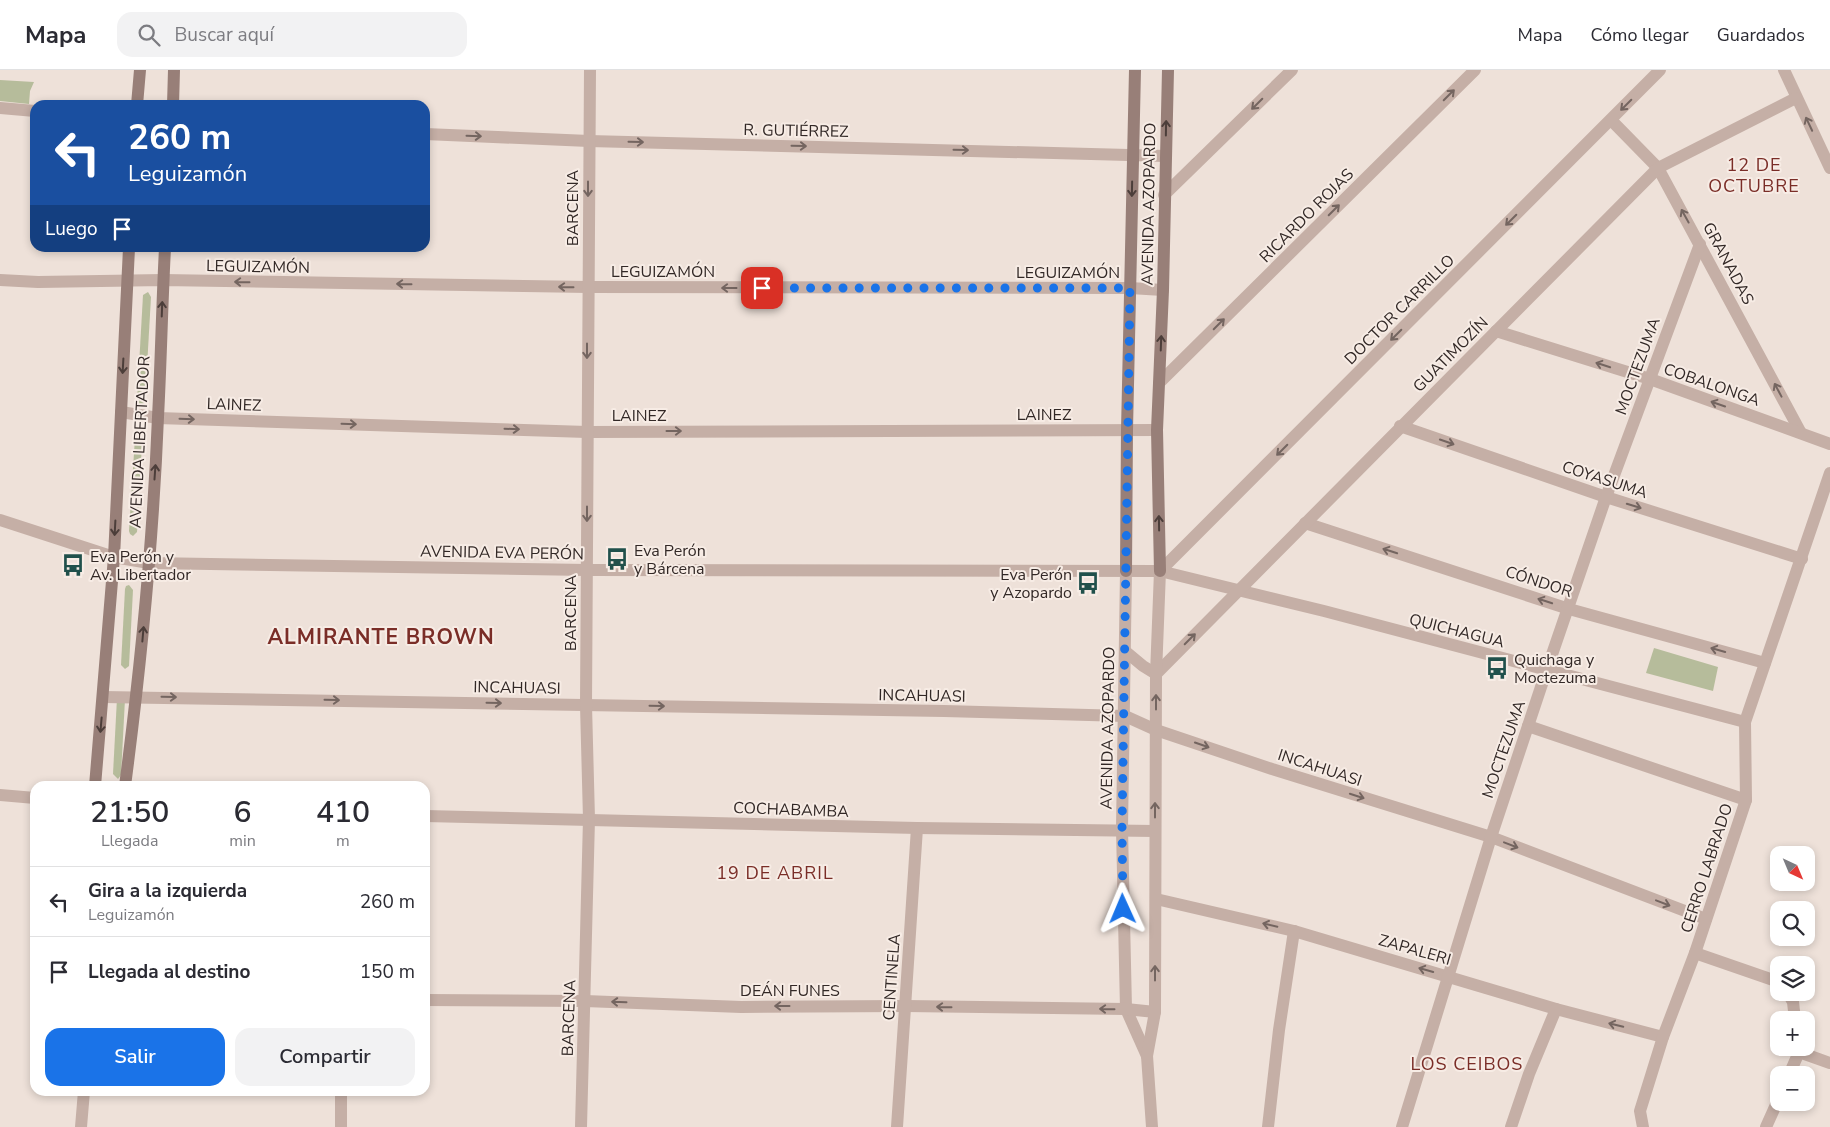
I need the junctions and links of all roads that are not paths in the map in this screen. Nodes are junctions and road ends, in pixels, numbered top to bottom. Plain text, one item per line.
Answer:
1 (140, 70) edge
2 (174, 70) edge
3 (590, 70) edge
4 (1135, 70) edge
5 (1168, 70) edge
6 (1292, 70) edge
7 (1475, 70) edge
8 (1660, 70) edge
9 (1784, 70) edge
10 (1796, 98) junction
11 (137, 100) edge
12 (173, 100) edge
13 (0, 108) edge
14 (30, 111) edge
15 (1611, 120) junction
16 (430, 134) edge
17 (588, 141) junction
18 (1133, 155) junction
19 (1166, 156) junction
20 (1658, 168) junction
21 (1830, 168) edge
22 (1164, 195) junction
23 (1700, 244) junction
24 (129, 252) edge
25 (165, 252) edge
26 (0, 280) edge
27 (127, 280) junction
28 (163, 280) junction
29 (588, 287) junction
30 (1130, 288) junction
31 (1163, 290) junction
32 (1496, 331) junction
33 (1650, 380) junction
34 (1159, 383) junction
35 (121, 412) junction
36 (158, 418) junction
37 (1400, 426) junction
38 (1127, 430) junction
39 (1157, 430) junction
40 (587, 432) junction
41 (1801, 433) junction
42 (1830, 444) edge
43 (1830, 472) edge
44 (1606, 498) junction
45 (0, 520) edge
46 (1305, 523) junction
47 (114, 557) junction
48 (1802, 559) junction
49 (149, 563) junction
50 (587, 570) junction
51 (1126, 571) junction
52 (1160, 571) junction
53 (1239, 590) junction
54 (1569, 609) junction
55 (1125, 650) junction
56 (1765, 663) junction
57 (1547, 669) junction
58 (1156, 674) junction
59 (103, 697) junction
60 (136, 697) junction
61 (586, 705) junction
62 (1124, 716) junction
63 (1745, 722) junction
64 (1528, 726) junction
65 (1156, 730) junction
66 (95, 781) edge
67 (126, 781) edge
68 (0, 795) edge
69 (30, 798) edge
70 (1746, 800) junction
71 (430, 816) edge
72 (589, 819) junction
73 (917, 828) junction
74 (1122, 829) junction
75 (1155, 831) junction
76 (1491, 837) junction
77 (1156, 899) junction
78 (1706, 919) junction
79 (1294, 931) junction
80 (1695, 953) junction
81 (1449, 976) junction
82 (1770, 979) edge
83 (430, 1000) edge
84 (585, 1001) junction
85 (906, 1006) junction
86 (1126, 1009) junction
87 (1556, 1010) junction
88 (1155, 1012) junction
89 (1663, 1037) junction
90 (1147, 1056) junction
91 (1814, 1056) edge
92 (1830, 1062) edge
93 (84, 1096) edge
94 (341, 1096) edge
95 (1773, 1111) edge
96 (81, 1127) edge
97 (341, 1127) edge
98 (581, 1127) edge
99 (897, 1127) edge
100 (1152, 1127) edge
101 (1268, 1127) edge
102 (1402, 1127) edge
103 (1512, 1127) edge
104 (1643, 1127) edge
105 (1766, 1127) edge

1 - 11 street
2 - 12 street
3 - 17 street, BARCENA
4 - 18 street, AVENIDA AZOPARDO
19 -> 5 street, AVENIDA AZOPARDO
6 -> 22 street
34 -> 7 street, RICARDO ROJAS
8 -> 15 street, DOCTOR CARRILLO
9 - 10 street
10 - 20 street, GUATIMOZÍN
21 -> 10 street
13 - 14 street
15 - 20 street, GRANADAS
15 -> 52 street, DOCTOR CARRILLO
16 -> 17 street, R. GUTIÉRREZ
17 -> 18 street, R. GUTIÉRREZ
17 -> 29 street, BARCENA
18 - 19 street, R. GUTIÉRREZ
18 -> 30 street, AVENIDA AZOPARDO
19 - 22 street, AVENIDA AZOPARDO
23 -> 20 street, GRANADAS
20 - 32 street, GUATIMOZÍN
22 - 31 street, AVENIDA AZOPARDO
23 - 33 street, MOCTEZUMA
41 -> 23 street, GRANADAS
24 - 27 street, AVENIDA LIBERTADOR
25 - 28 street, AVENIDA LIBERTADOR
26 - 27 street, LEGUIZAMÓN
27 - 28 street, LEGUIZAMÓN
27 -> 35 street, AVENIDA LIBERTADOR
29 -> 28 street, LEGUIZAMÓN
36 -> 28 street, AVENIDA LIBERTADOR
30 -> 29 street, LEGUIZAMÓN
29 -> 40 street, BARCENA
30 - 31 street, LEGUIZAMÓN
30 - 38 street, AVENIDA AZOPARDO
34 -> 31 street, AVENIDA AZOPARDO
33 -> 32 street, COBALONGA
32 - 37 street, GUATIMOZÍN
41 -> 33 street, COBALONGA
33 - 44 street, MOCTEZUMA
34 - 39 street, AVENIDA AZOPARDO
35 - 36 street, LAINEZ
35 -> 47 street, AVENIDA LIBERTADOR
36 -> 40 street, LAINEZ
49 -> 36 street, AVENIDA LIBERTADOR
37 -> 44 street, COYASUMA
37 - 46 street, GUATIMOZÍN
38 - 39 street, LAINEZ
40 -> 38 street, LAINEZ
38 - 51 street, AVENIDA AZOPARDO
52 -> 39 street, AVENIDA AZOPARDO
40 -> 50 street, BARCENA
41 - 42 street, COBALONGA
43 - 48 street, CERRO LABRADO
44 -> 48 street, COYASUMA
44 - 54 street, MOCTEZUMA
45 - 47 street, AVENIDA EVA PERÓN
46 - 53 street, GUATIMOZÍN
54 -> 46 street, CÓNDOR
47 - 49 street, AVENIDA EVA PERÓN
47 - 59 street, AVENIDA LIBERTADOR
48 - 56 street, CERRO LABRADO
49 - 50 street, AVENIDA EVA PERÓN
60 -> 49 street, AVENIDA LIBERTADOR
50 - 51 street, AVENIDA EVA PERÓN
50 - 61 street, BARCENA
51 - 52 street, AVENIDA EVA PERÓN
51 - 55 street, AVENIDA AZOPARDO
52 - 53 street, QUICHAGUA
52 - 58 street, AVENIDA AZOPARDO
53 - 57 street, QUICHAGUA
58 -> 53 street, GUATIMOZÍN
56 -> 54 street, CÓNDOR
54 - 57 street, MOCTEZUMA
55 - 58 street
55 - 62 street, AVENIDA AZOPARDO
56 - 63 street, CERRO LABRADO
57 - 63 street, QUICHAGUA
57 - 64 street, MOCTEZUMA
65 -> 58 street, AVENIDA AZOPARDO
59 - 60 street, INCAHUASI
59 -> 66 street, AVENIDA LIBERTADOR
60 -> 61 street, INCAHUASI
60 - 67 street, AVENIDA LIBERTADOR
61 -> 62 street, INCAHUASI
61 - 72 street, BARCENA
62 - 65 street, INCAHUASI
62 - 74 street, AVENIDA AZOPARDO
63 - 70 street, CERRO LABRADO
64 - 70 street
64 - 76 street, MOCTEZUMA
75 -> 65 street, AVENIDA AZOPARDO
65 -> 76 street, INCAHUASI
68 - 69 street
70 - 78 street, CERRO LABRADO
71 - 72 street, COCHABAMBA
72 - 73 street, COCHABAMBA
72 - 84 street, BARCENA
73 - 74 street, COCHABAMBA
73 - 85 street, CENTINELA
74 - 75 street, COCHABAMBA
74 - 86 street, AVENIDA AZOPARDO
75 - 77 street, AVENIDA AZOPARDO
76 -> 78 street, INCAHUASI
76 - 81 street, MOCTEZUMA
79 -> 77 street, ZAPALERI
88 -> 77 street, AVENIDA AZOPARDO
78 - 80 street, CERRO LABRADO
81 -> 79 street, ZAPALERI
79 - 101 street
80 - 82 street
80 - 89 street, CERRO LABRADO
81 - 87 street, ZAPALERI
81 - 102 street, MOCTEZUMA
83 - 84 street, DEÁN FUNES
85 -> 84 street, DEÁN FUNES
84 - 98 street, BARCENA
86 -> 85 street, DEÁN FUNES
85 - 99 street, CENTINELA
86 - 88 street, DEÁN FUNES
86 - 90 street, AVENIDA AZOPARDO
89 -> 87 street, ZAPALERI
87 - 103 street
88 - 90 street, AVENIDA AZOPARDO
89 - 104 street, CERRO LABRADO
90 - 100 street
91 - 92 street
93 - 96 street
94 - 97 street
95 - 105 street

